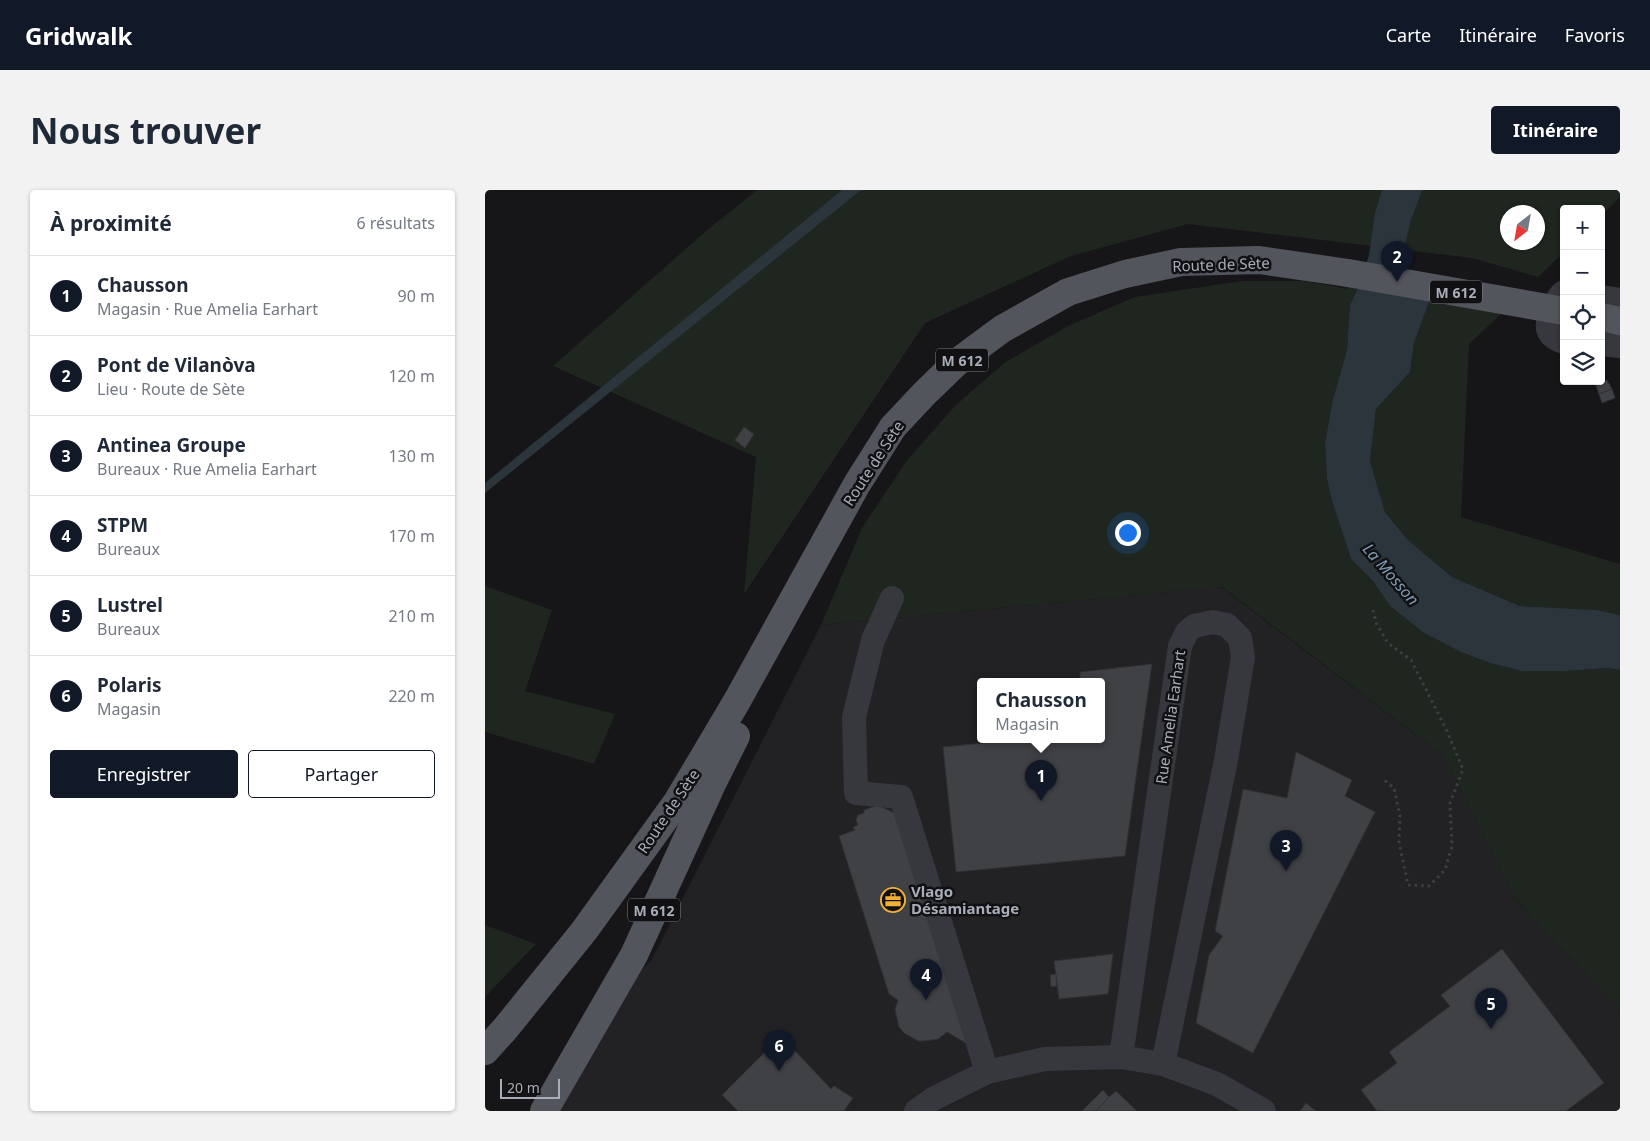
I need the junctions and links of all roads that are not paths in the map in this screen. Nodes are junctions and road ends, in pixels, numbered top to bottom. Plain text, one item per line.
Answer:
1 (1560, 294) edge
2 (1605, 297) edge
3 (1620, 300) edge
4 (1560, 310) edge
5 (1605, 318) edge
6 (1620, 321) edge
7 (1560, 340) edge
8 (1605, 344) edge
9 (1620, 346) edge
10 (892, 598) dead end
11 (737, 701) junction
12 (485, 1051) edge
13 (1121, 1057) junction
14 (1163, 1064) junction
15 (987, 1072) junction
16 (544, 1111) edge
17 (916, 1111) edge
18 (1264, 1111) edge

1 - 7 street
2 - 3 street
4 - 11 main road, Route de Sète / M 612, bridge
5 - 6 main road
8 - 9 street
10 - 15 street
11 - 12 main road, Route de Sète / M 612
11 - 16 main road, M 612
13 - 14 street
13 - 14 street, Rue Amelia Earhart
13 - 15 street
14 - 18 street
15 - 17 street

